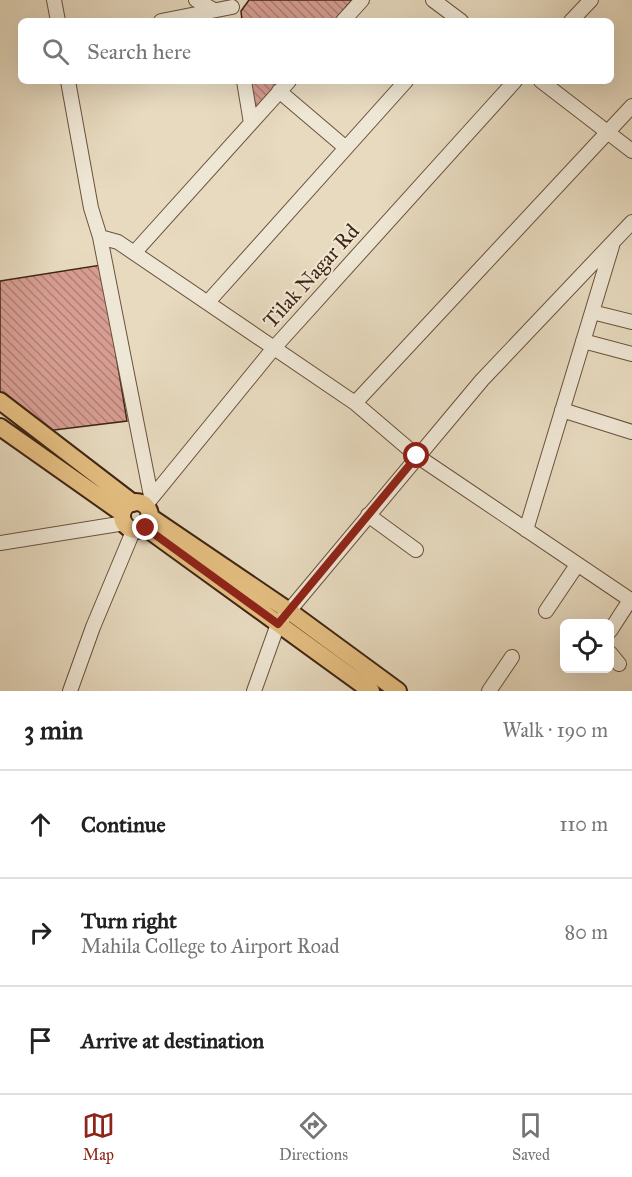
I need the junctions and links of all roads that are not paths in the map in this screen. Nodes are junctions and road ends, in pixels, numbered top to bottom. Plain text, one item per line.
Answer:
1 (54, 0) edge
2 (196, 0) edge
3 (362, 0) edge
4 (433, 0) edge
5 (591, 0) edge
6 (234, 9) edge
7 (214, 10) junction
8 (57, 18) edge
9 (175, 18) edge
10 (346, 18) edge
11 (457, 18) edge
12 (574, 18) edge
13 (70, 84) edge
14 (244, 84) edge
15 (403, 84) edge
16 (512, 84) edge
17 (545, 84) edge
18 (284, 86) edge
19 (632, 106) edge
20 (250, 123) junction
21 (609, 133) junction
22 (346, 148) junction
23 (632, 151) edge
24 (632, 222) edge
25 (100, 237) junction
26 (622, 238) edge
27 (134, 253) junction
28 (207, 302) junction
29 (592, 312) junction
30 (632, 322) edge
31 (583, 341) junction
32 (273, 349) junction
33 (632, 354) edge
34 (0, 401) edge
35 (355, 403) junction
36 (562, 410) junction
37 (0, 427) edge
38 (632, 432) edge
39 (417, 456) junction
40 (138, 514) junction
41 (368, 515) junction
42 (526, 530) junction
43 (0, 543) edge
44 (416, 550) dead end
45 (577, 566) junction
46 (631, 601) edge
47 (289, 611) junction
48 (546, 611) dead end
49 (278, 624) junction
50 (614, 624) edge
51 (512, 657) dead end
52 (614, 658) edge
53 (619, 664) dead end
54 (70, 691) edge
55 (255, 691) edge
56 (371, 691) edge
57 (398, 691) edge
58 (489, 691) edge

1 - 8 street
2 - 7 street
3 - 10 street
4 - 11 street
5 - 12 street
6 - 7 street
7 - 9 street
13 - 25 street
14 - 20 street
15 - 22 street
16 - 32 street, Tilak Nagar Rd
17 - 21 street
18 - 20 street
18 - 22 street
19 - 21 street
20 - 27 street
21 - 23 street
21 - 35 street
22 - 28 street
24 - 26 street
25 - 27 street
25 - 40 street
26 - 29 street
26 - 39 street
27 - 28 street
28 - 32 street
29 - 30 street
29 - 31 street
31 - 33 street
31 - 36 street
32 - 35 street
32 - 40 street, Tilak Nagar Rd
34 - 40 main road
35 - 39 street
36 - 38 street
36 - 42 street
37 - 40 main road
39 - 41 street
39 - 42 street
40 - 43 street
40 - 47 main road
40 - 49 main road
40 - 54 street, Tilak Nagar Rd
41 - 44 street
41 - 47 street
42 - 45 street
45 - 46 street
45 - 48 street
46 - 50 street
47 - 49 street
47 - 57 main road
49 - 55 street
49 - 56 main road
51 - 58 street
52 - 53 street

